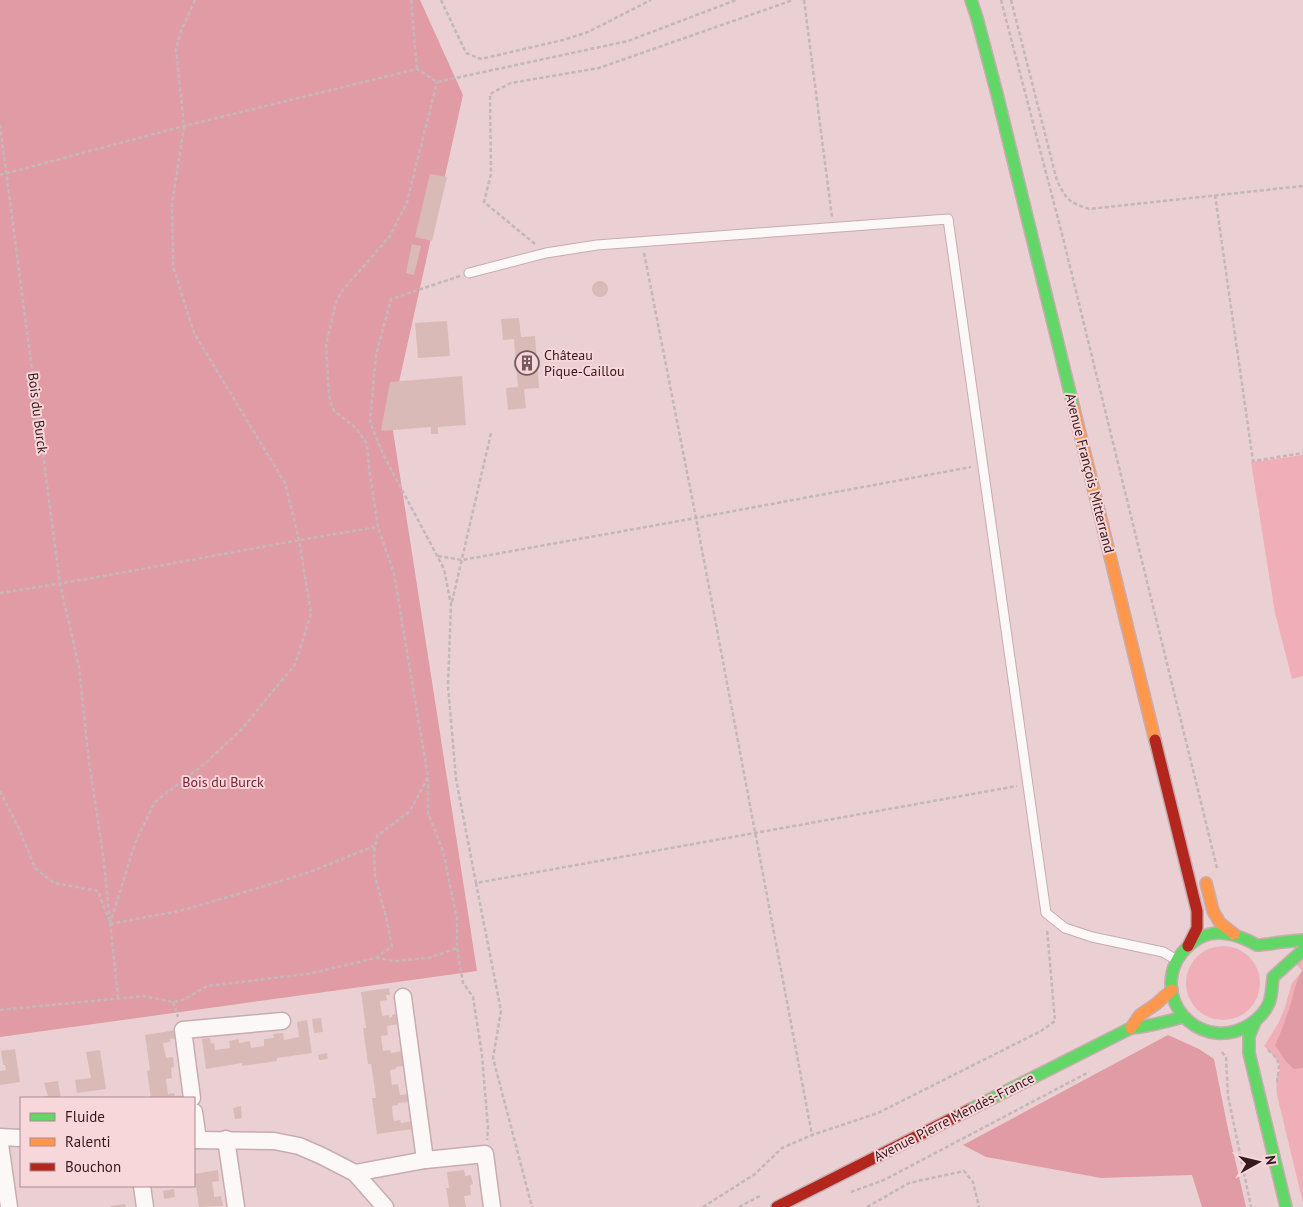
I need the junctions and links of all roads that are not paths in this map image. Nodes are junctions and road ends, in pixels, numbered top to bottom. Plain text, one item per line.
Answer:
1 (971, 0) edge
2 (469, 273) road end
3 (1202, 868) dead end
4 (1234, 934) junction
5 (1303, 940) edge
6 (1256, 945) junction
7 (1188, 946) junction
8 (1303, 950) edge
9 (1177, 960) junction
10 (1270, 968) junction
11 (1172, 990) junction
12 (403, 998) dead end
13 (1184, 1017) junction
14 (282, 1021) dead end
15 (1255, 1022) junction
16 (1131, 1028) junction
17 (1208, 1033) junction
18 (1225, 1044) dead end
19 (192, 1097) edge
20 (195, 1126) edge
21 (0, 1137) edge
22 (20, 1138) edge
23 (196, 1140) edge
24 (226, 1140) junction
25 (0, 1144) edge
26 (425, 1160) junction
27 (355, 1173) junction
28 (142, 1187) edge
29 (9, 1207) edge
30 (145, 1207) edge
31 (236, 1207) edge
32 (385, 1207) edge
33 (492, 1207) edge
34 (776, 1207) edge
35 (1286, 1207) edge

1 - 7 main road, Avenue François Mitterrand
2 - 9 lane
3 - 4 main road
4 - 6 main road
4 - 7 main road
5 - 6 main road
6 - 10 main road
7 - 9 main road
8 - 10 main road
9 - 11 main road
10 - 15 main road
11 - 13 main road
11 - 16 main road
12 - 26 street
13 - 16 main road
13 - 17 main road
14 - 19 street
15 - 17 main road
15 - 35 main road
16 - 34 main road, Avenue Pierre Mendès-France
17 - 18 main road
20 - 23 street
21 - 22 street
23 - 24 street
24 - 27 street
24 - 31 street
25 - 29 street
26 - 27 street
26 - 33 street
27 - 32 street
28 - 30 street

